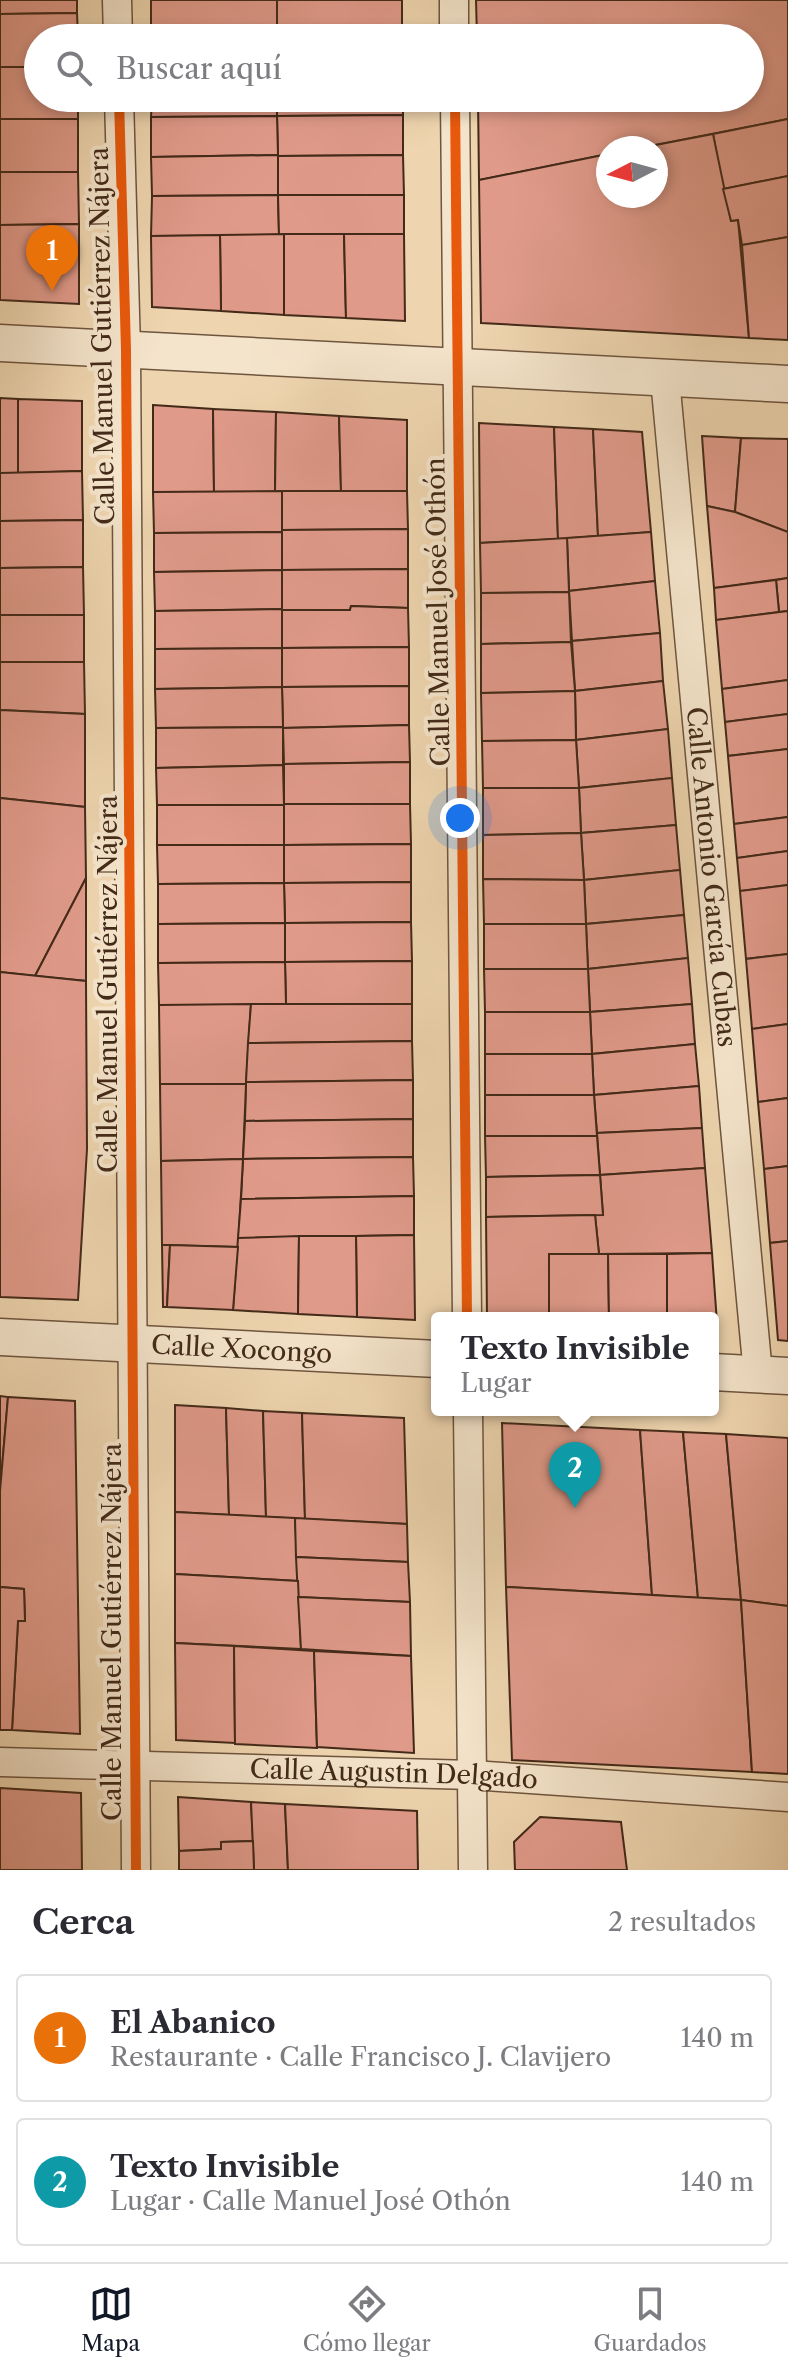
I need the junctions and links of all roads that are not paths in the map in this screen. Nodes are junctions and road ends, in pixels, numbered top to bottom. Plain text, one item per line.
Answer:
1 (117, 0) edge
2 (454, 0) edge
3 (118, 24) edge
4 (454, 24) edge
5 (119, 112) edge
6 (455, 112) edge
7 (0, 343) edge
8 (126, 350) junction
9 (457, 367) junction
10 (665, 379) junction
11 (788, 384) edge
12 (467, 1312) edge
13 (0, 1337) edge
14 (132, 1343) junction
15 (431, 1359) edge
16 (719, 1372) edge
17 (773, 1375) edge
18 (468, 1416) edge
19 (0, 1762) edge
20 (135, 1766) junction
21 (472, 1775) junction
22 (788, 1797) edge
23 (136, 1870) edge
24 (473, 1870) edge

1 - 3 street
2 - 4 street
5 - 8 street, Calle Manuel Gutiérrez Nájera
6 - 9 street, Calle Manuel José Othón
7 - 8 street
8 - 9 street
8 - 14 street, Calle Manuel Gutiérrez Nájera
9 - 10 street
9 - 12 street, Calle Manuel José Othón
10 - 11 street
10 - 17 street, Calle Antonio García Cubas
13 - 14 street, Calle Xocongo
14 - 15 street, Calle Xocongo
14 - 20 street, Calle Manuel Gutiérrez Nájera
16 - 17 street
18 - 21 street
19 - 20 street, Calle Augustin Delgado
20 - 21 street, Calle Augustin Delgado
20 - 23 street, Calle Manuel Gutiérrez Nájera
21 - 22 street, Calle Augustin Delgado
21 - 24 street

